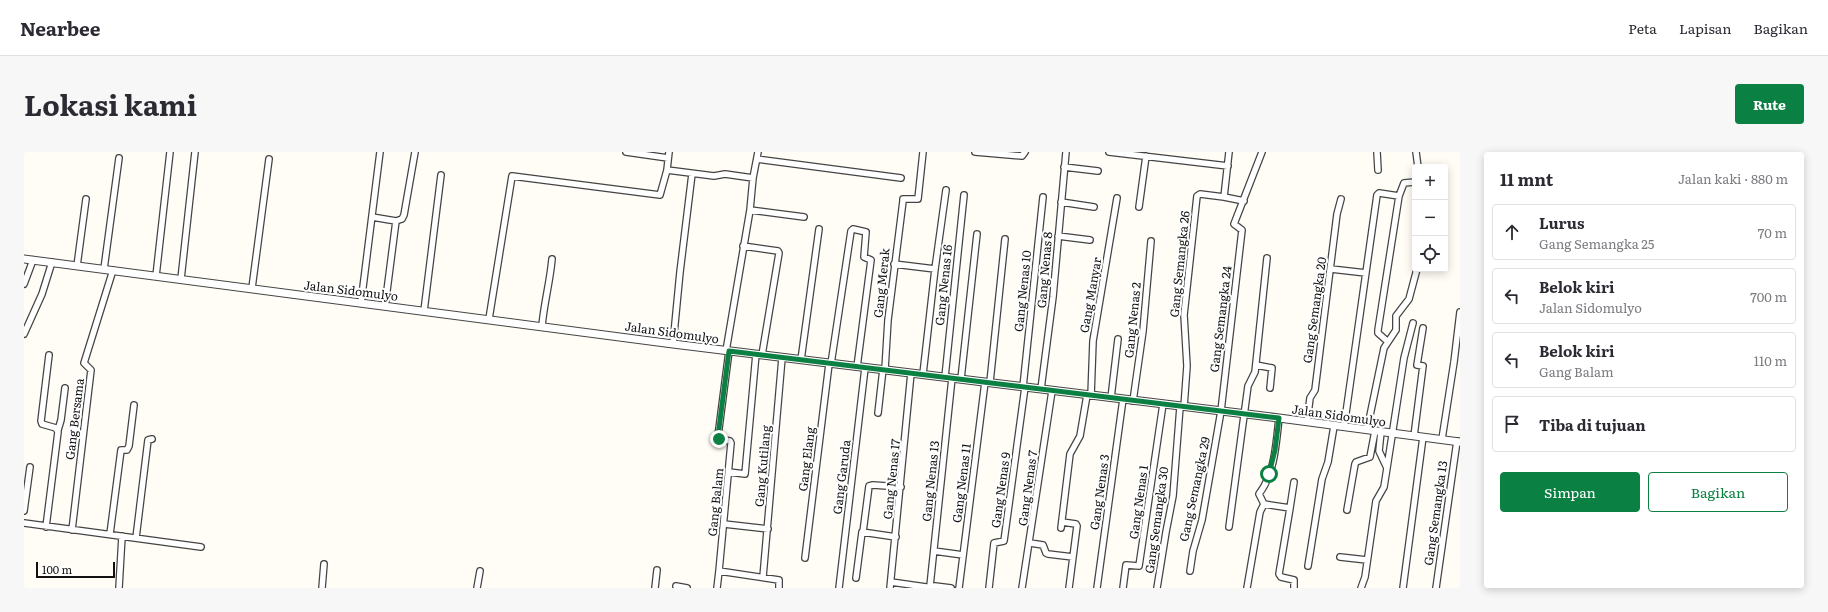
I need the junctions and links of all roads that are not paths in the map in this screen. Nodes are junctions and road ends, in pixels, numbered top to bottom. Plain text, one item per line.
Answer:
1 (170, 152) edge
2 (195, 152) edge
3 (380, 152) edge
4 (415, 152) edge
5 (626, 152) edge
6 (758, 152) edge
7 (923, 152) edge
8 (975, 152) edge
9 (1025, 152) edge
10 (1066, 152) edge
11 (1109, 152) edge
12 (1229, 152) edge
13 (1262, 152) edge
14 (1377, 152) edge
15 (1416, 152) edge
16 (669, 155) edge
17 (1146, 156) junction
18 (119, 158) dead end
19 (269, 159) dead end
20 (757, 159) junction
21 (1418, 164) edge
22 (1228, 166) junction
23 (1064, 167) junction
24 (667, 170) junction
25 (1378, 170) dead end
26 (1098, 171) dead end
27 (692, 174) junction
28 (442, 175) dead end
29 (753, 178) junction
30 (901, 178) dead end
31 (1412, 182) edge
32 (946, 190) dead end
33 (964, 195) dead end
34 (1399, 196) junction
35 (1043, 197) dead end
36 (1224, 197) junction
37 (1117, 198) dead end
38 (86, 199) dead end
39 (1341, 199) dead end
40 (1244, 201) junction
41 (1061, 202) junction
42 (1094, 207) dead end
43 (1140, 207) dead end
44 (750, 210) junction
45 (372, 217) junction
46 (804, 217) dead end
47 (396, 221) junction
48 (819, 229) dead end
49 (977, 234) dead end
50 (1058, 236) junction
51 (1005, 239) dead end
52 (1090, 240) dead end
53 (1151, 241) dead end
54 (743, 246) junction
55 (1267, 258) dead end
56 (24, 259) edge
57 (552, 259) dead end
58 (32, 260) junction
59 (52, 262) junction
60 (894, 264) junction
61 (77, 266) junction
62 (104, 269) junction
63 (934, 269) junction
64 (1331, 269) junction
65 (113, 270) junction
66 (1416, 272) edge
67 (1366, 273) junction
68 (156, 276) junction
69 (181, 279) junction
70 (24, 284) edge
71 (252, 288) junction
72 (361, 303) junction
73 (385, 306) junction
74 (424, 311) junction
75 (1460, 312) edge
76 (490, 319) junction
77 (1413, 323) dead end
78 (542, 326) junction
79 (1423, 328) dead end
80 (24, 334) edge
81 (1118, 338) dead end
82 (1387, 341) junction
83 (673, 344) junction
84 (727, 351) junction
85 (49, 355) dead end
86 (759, 355) junction
87 (782, 358) junction
88 (801, 360) junction
89 (830, 364) junction
90 (1256, 365) junction
91 (857, 367) junction
92 (865, 368) junction
93 (884, 369) junction
94 (911, 373) junction
95 (923, 374) junction
96 (948, 377) junction
97 (961, 379) junction
98 (988, 382) junction
99 (1024, 387) junction
100 (65, 388) dead end
101 (1270, 388) dead end
102 (1041, 389) junction
103 (1052, 391) junction
104 (1089, 396) junction
105 (1111, 398) junction
106 (1123, 399) junction
107 (1133, 401) junction
108 (1163, 404) junction
109 (134, 405) dead end
110 (1182, 407) junction
111 (1221, 411) junction
112 (878, 413) dead end
113 (1245, 414) junction
114 (1279, 418) junction
115 (1306, 422) junction
116 (1331, 425) junction
117 (1344, 427) junction
118 (58, 430) junction
119 (1367, 430) junction
120 (1378, 431) junction
121 (1391, 433) junction
122 (1414, 436) junction
123 (1423, 437) junction
124 (152, 438) dead end
125 (1442, 440) junction
126 (1458, 442) edge
127 (30, 467) dead end
128 (1387, 468) junction
129 (729, 472) junction
130 (1294, 482) dead end
131 (901, 487) junction
132 (1261, 499) junction
133 (1290, 508) junction
134 (24, 510) edge
135 (1348, 510) dead end
136 (24, 523) edge
137 (724, 524) junction
138 (46, 527) junction
139 (1229, 527) dead end
140 (72, 530) junction
141 (768, 530) junction
142 (863, 532) junction
143 (110, 534) junction
144 (122, 536) junction
145 (896, 537) junction
146 (136, 538) junction
147 (1030, 543) junction
148 (201, 547) dead end
149 (934, 551) junction
150 (963, 555) junction
151 (1073, 557) junction
152 (1340, 557) dead end
153 (805, 558) dead end
154 (1367, 560) junction
155 (324, 564) dead end
156 (1308, 566) dead end
157 (657, 570) dead end
158 (480, 571) dead end
159 (719, 571) junction
160 (1190, 571) dead end
161 (763, 577) junction
162 (856, 578) dead end
163 (890, 585) edge
164 (676, 586) dead end
165 (930, 586) junction
166 (1404, 586) edge
167 (119, 588) edge
168 (322, 588) edge
169 (477, 588) edge
170 (656, 588) edge
171 (687, 588) edge
172 (716, 588) edge
173 (779, 588) edge
174 (839, 588) edge
175 (950, 588) edge
176 (959, 588) edge
177 (988, 588) edge
178 (1022, 588) edge
179 (1069, 588) edge
180 (1097, 588) edge
181 (1123, 588) edge
182 (1157, 588) edge
183 (1247, 588) edge
184 (1294, 588) edge
185 (1361, 588) edge
186 (1436, 588) edge

1 - 68 street
2 - 69 street
3 - 45 street
4 - 47 street
5 - 16 street
6 - 20 street
7 - 60 street, Gang Merak
8 - 9 street
10 - 23 street, Gang Nenas 8
11 - 17 street
12 - 22 street
13 - 40 street
14 - 25 street
15 - 21 street
16 - 24 street
17 - 22 street
17 - 43 street
18 - 62 street
19 - 71 street
20 - 29 street
20 - 30 street
22 - 36 street
23 - 26 street
23 - 41 street, Gang Nenas 8
24 - 27 street
24 - 76 street
27 - 29 street
27 - 83 street
28 - 74 street
29 - 44 street
31 - 34 street
32 - 63 street
33 - 96 street, Gang Nenas 16
34 - 67 street
34 - 82 street
35 - 99 street, Gang Nenas 10
36 - 40 street
36 - 110 street, Gang Semangka 26
37 - 104 street, Gang Manyar
38 - 61 street
39 - 64 street, Gang Semangka 20
40 - 111 street, Gang Semangka 24
41 - 42 street
41 - 50 street, Gang Nenas 8
44 - 46 street
44 - 54 street
45 - 47 street
45 - 72 street
47 - 73 street
48 - 88 street
49 - 97 street
50 - 52 street
50 - 102 street, Gang Nenas 8
51 - 98 street, Gang Nenas 11
53 - 107 street, Gang Nenas 2
54 - 84 street
54 - 86 street
55 - 90 street
56 - 58 street, Jalan Sidomulyo
57 - 78 street
58 - 59 street, Jalan Sidomulyo
58 - 70 street
59 - 61 street, Jalan Sidomulyo
59 - 80 street
60 - 63 street
60 - 93 street, Gang Merak
61 - 62 street, Jalan Sidomulyo
62 - 65 street, Jalan Sidomulyo
63 - 95 street
64 - 67 street
64 - 115 street, Gang Semangka 20
65 - 68 street, Jalan Sidomulyo
65 - 140 street, Gang Bersama
66 - 82 street
67 - 117 street
68 - 69 street, Jalan Sidomulyo
69 - 71 street, Jalan Sidomulyo
71 - 72 street, Jalan Sidomulyo
72 - 73 street, Jalan Sidomulyo
73 - 74 street, Jalan Sidomulyo
74 - 76 street, Jalan Sidomulyo
75 - 125 street
76 - 78 street, Jalan Sidomulyo
77 - 121 street
78 - 83 street, Jalan Sidomulyo
79 - 122 street
81 - 105 street
82 - 119 street
83 - 84 street, Jalan Sidomulyo
84 - 86 street, Jalan Sidomulyo
84 - 129 street, Gang Balam
85 - 118 street
86 - 87 street, Jalan Sidomulyo
86 - 129 street
87 - 88 street, Jalan Sidomulyo
87 - 141 street, Gang Kutilang
88 - 89 street, Jalan Sidomulyo
89 - 91 street, Jalan Sidomulyo
89 - 91 street, Gang Elang
89 - 153 street, Gang Elang
90 - 101 street
90 - 113 street
91 - 92 street, Jalan Sidomulyo
92 - 93 street, Jalan Sidomulyo
92 - 174 street, Gang Garuda
93 - 94 street, Jalan Sidomulyo
93 - 112 street, Gang Merak
94 - 95 street, Jalan Sidomulyo
94 - 131 street, Gang Nenas 17
95 - 96 street, Jalan Sidomulyo
96 - 97 street, Jalan Sidomulyo
96 - 149 street, Gang Nenas 13
97 - 98 street, Jalan Sidomulyo
98 - 99 street, Jalan Sidomulyo
98 - 150 street, Gang Nenas 11
99 - 102 street, Jalan Sidomulyo
99 - 177 street, Gang Nenas 9
100 - 118 street
102 - 103 street, Jalan Sidomulyo
103 - 104 street, Jalan Sidomulyo
103 - 147 street, Gang Nenas 7
104 - 105 street, Jalan Sidomulyo
104 - 151 street, Gang Manyar
105 - 106 street, Jalan Sidomulyo
106 - 107 street, Jalan Sidomulyo
106 - 180 street, Gang Nenas 3
107 - 108 street, Jalan Sidomulyo
108 - 110 street, Jalan Sidomulyo
108 - 181 street, Gang Nenas 1
109 - 143 street
110 - 111 street, Jalan Sidomulyo
110 - 182 street, Gang Semangka 30
111 - 113 street, Jalan Sidomulyo
111 - 160 street, Gang Semangka 29
113 - 114 street, Jalan Sidomulyo
113 - 139 street
114 - 115 street, Jalan Sidomulyo
114 - 132 street
115 - 116 street, Jalan Sidomulyo
116 - 117 street, Jalan Sidomulyo
116 - 156 street
117 - 119 street, Jalan Sidomulyo
118 - 138 street
119 - 120 street, Jalan Sidomulyo
120 - 121 street, Jalan Sidomulyo
120 - 128 street
120 - 135 street
121 - 122 street, Jalan Sidomulyo
121 - 128 street
122 - 123 street, Jalan Sidomulyo
123 - 125 street, Jalan Sidomulyo
123 - 166 street
124 - 146 street
125 - 126 street, Jalan Sidomulyo
126 - 186 street, Gang Semangka 13
127 - 134 street
128 - 154 street
129 - 137 street, Gang Balam
130 - 133 street
131 - 142 street
131 - 145 street, Gang Nenas 17
132 - 133 street
132 - 183 street
133 - 184 street
136 - 138 street
137 - 141 street
137 - 159 street, Gang Balam
138 - 140 street
140 - 143 street
141 - 161 street, Gang Kutilang
142 - 145 street
142 - 162 street
143 - 144 street
144 - 146 street
144 - 167 street
145 - 163 street, Gang Nenas 17
146 - 148 street
147 - 151 street
147 - 178 street, Gang Nenas 7
149 - 150 street
149 - 165 street, Gang Nenas 13
150 - 176 street, Gang Nenas 11
151 - 179 street
152 - 154 street
154 - 185 street
155 - 168 street
157 - 170 street
158 - 169 street
159 - 161 street
159 - 172 street, Gang Balam
161 - 173 street
163 - 165 street
164 - 171 street
165 - 175 street

